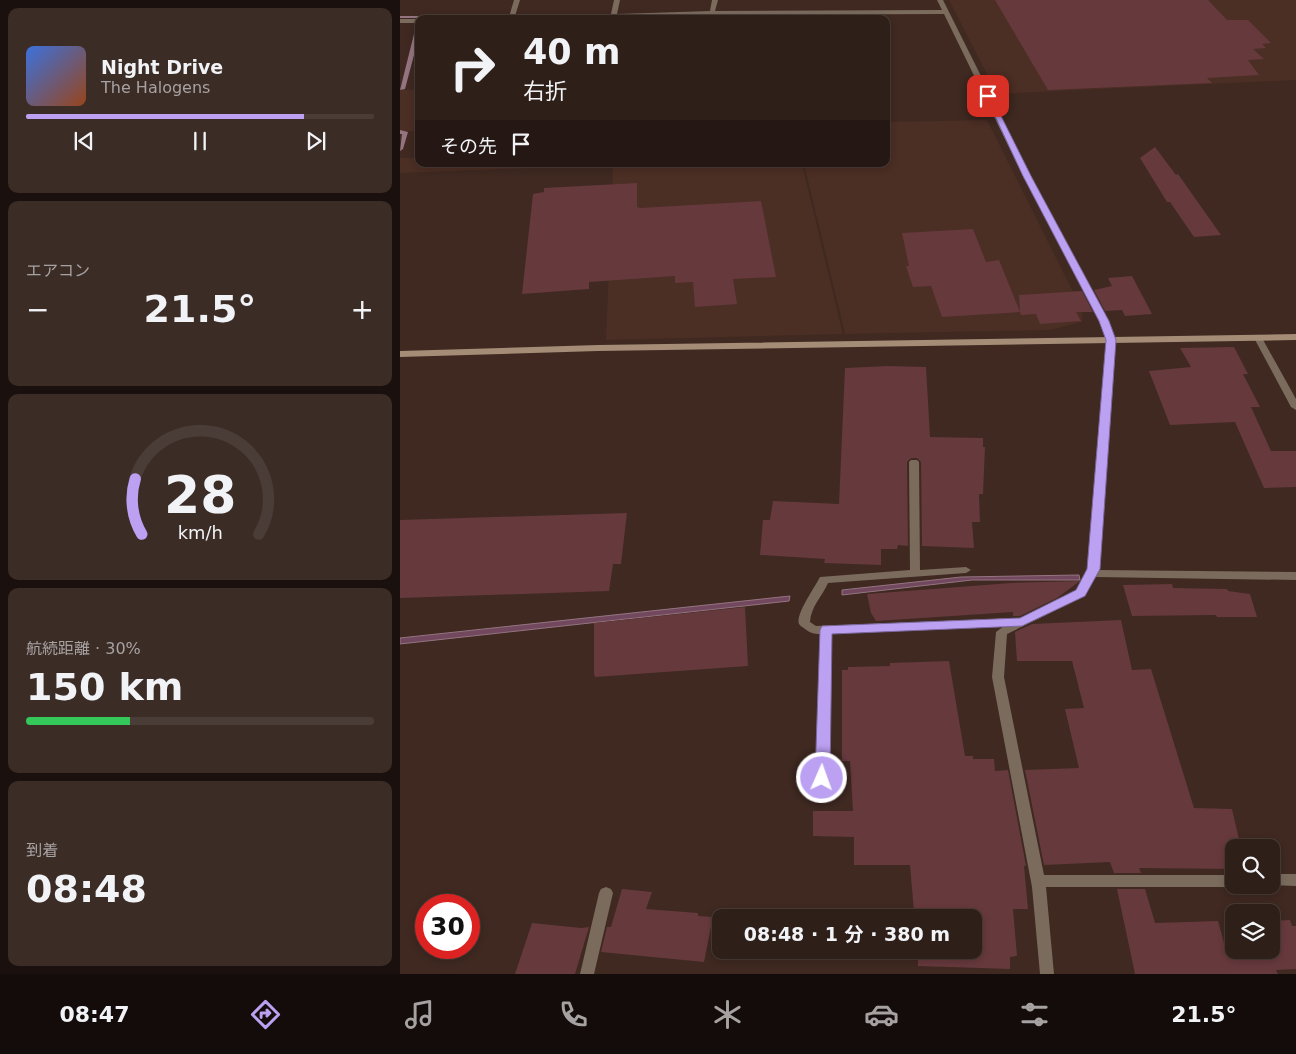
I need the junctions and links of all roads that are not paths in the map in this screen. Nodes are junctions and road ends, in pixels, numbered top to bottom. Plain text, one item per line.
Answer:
1 (518, 0) edge
2 (617, 0) edge
3 (715, 0) edge
4 (940, 0) edge
5 (946, 12) junction
6 (712, 13) junction
7 (513, 15) edge
8 (614, 15) joint
9 (400, 21) edge
10 (415, 21) edge
11 (1296, 337) edge
12 (1258, 338) junction
13 (1111, 340) junction
14 (400, 354) edge
15 (1296, 407) edge
16 (914, 462) dead end
17 (966, 570) dead end
18 (1092, 573) junction
19 (915, 574) junction
20 (1296, 576) edge
21 (1022, 622) junction
22 (826, 630) junction
23 (822, 797) dead end
24 (1280, 880) edge
25 (1296, 880) edge
26 (1225, 881) edge
27 (1038, 882) junction
28 (606, 893) dead end
29 (587, 974) edge
30 (1047, 974) edge

1 - 7 street
2 - 8 street
3 - 6 street
4 - 5 street
5 - 6 street
5 - 13 street
6 - 8 street
9 - 10 street
11 - 12 street
12 - 13 street
12 - 15 street
13 - 14 street
13 - 18 street
16 - 19 street
17 - 19 street
18 - 20 street
18 - 21 street
19 - 22 street
21 - 22 street
21 - 27 street
22 - 23 street
24 - 25 street
26 - 27 street
27 - 30 street
28 - 29 street

